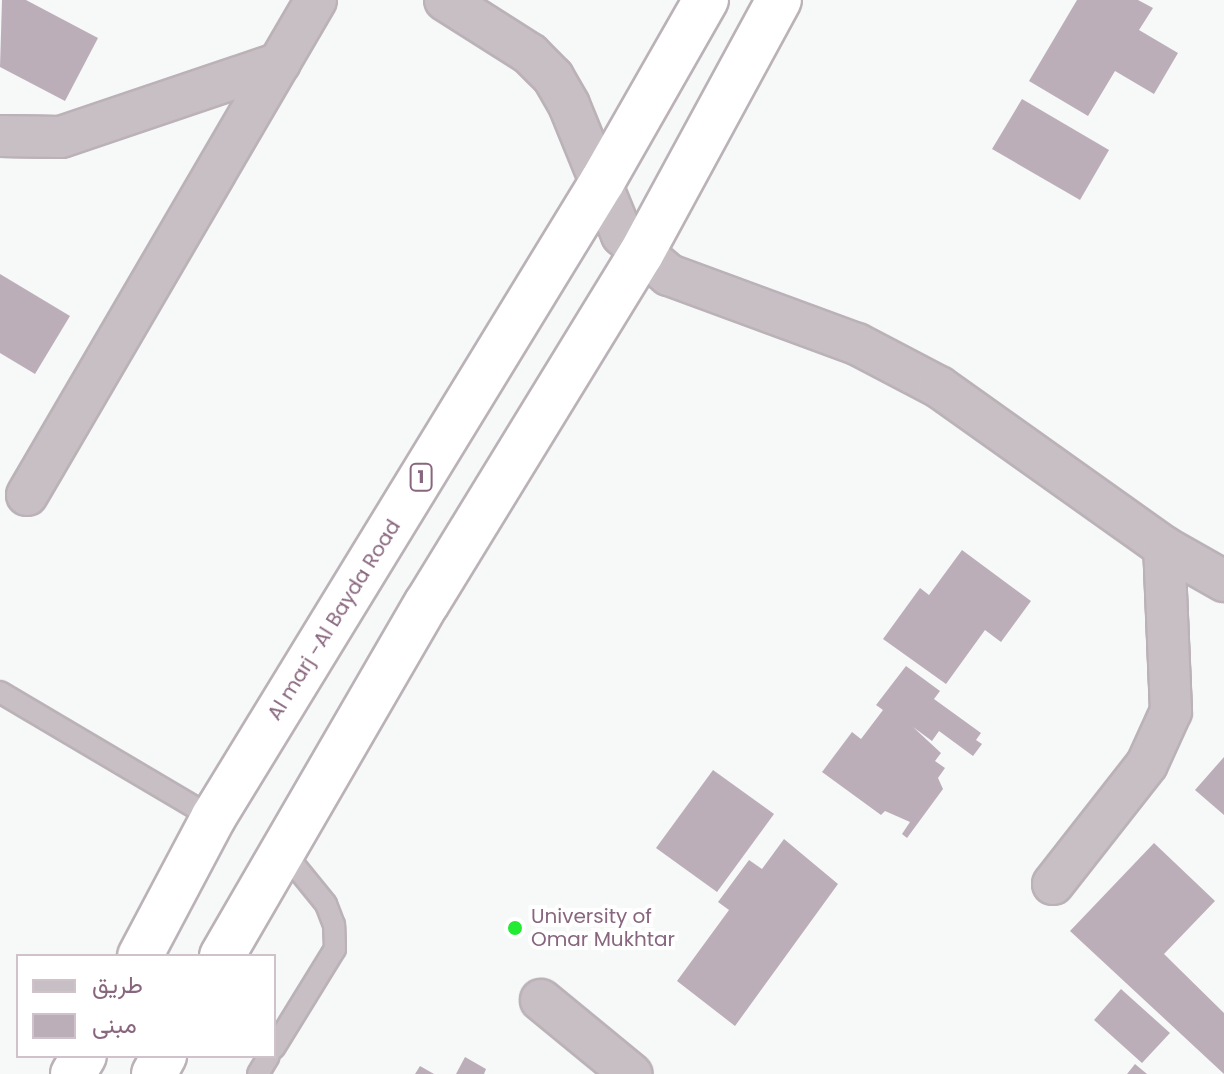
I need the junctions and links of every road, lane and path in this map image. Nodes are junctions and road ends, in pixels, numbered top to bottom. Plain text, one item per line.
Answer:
1 (316, 0) edge
2 (445, 0) edge
3 (706, 0) edge
4 (779, 0) edge
5 (280, 63) junction
6 (0, 136) edge
7 (602, 182) junction
8 (641, 254) junction
9 (27, 495) dead end
10 (1164, 547) junction
11 (1224, 581) edge
12 (0, 692) edge
13 (213, 818) junction
14 (283, 851) junction
15 (1053, 884) dead end
16 (141, 954) edge
17 (223, 954) edge
18 (541, 1000) dead end
19 (276, 1045) edge
20 (631, 1074) edge

1 - 5 street
2 - 7 street
3 - 7 highway, Al marj -Al Bayda Road / 1
4 - 8 highway
5 - 6 street
5 - 9 street
7 - 8 street
7 - 13 highway, Al marj -Al Bayda Road / 1
8 - 10 street
8 - 14 highway
10 - 11 street
10 - 15 street
12 - 13 lane
13 - 16 highway, Al marj -Al Bayda Road / 1
14 - 17 highway
14 - 19 lane
18 - 20 street

